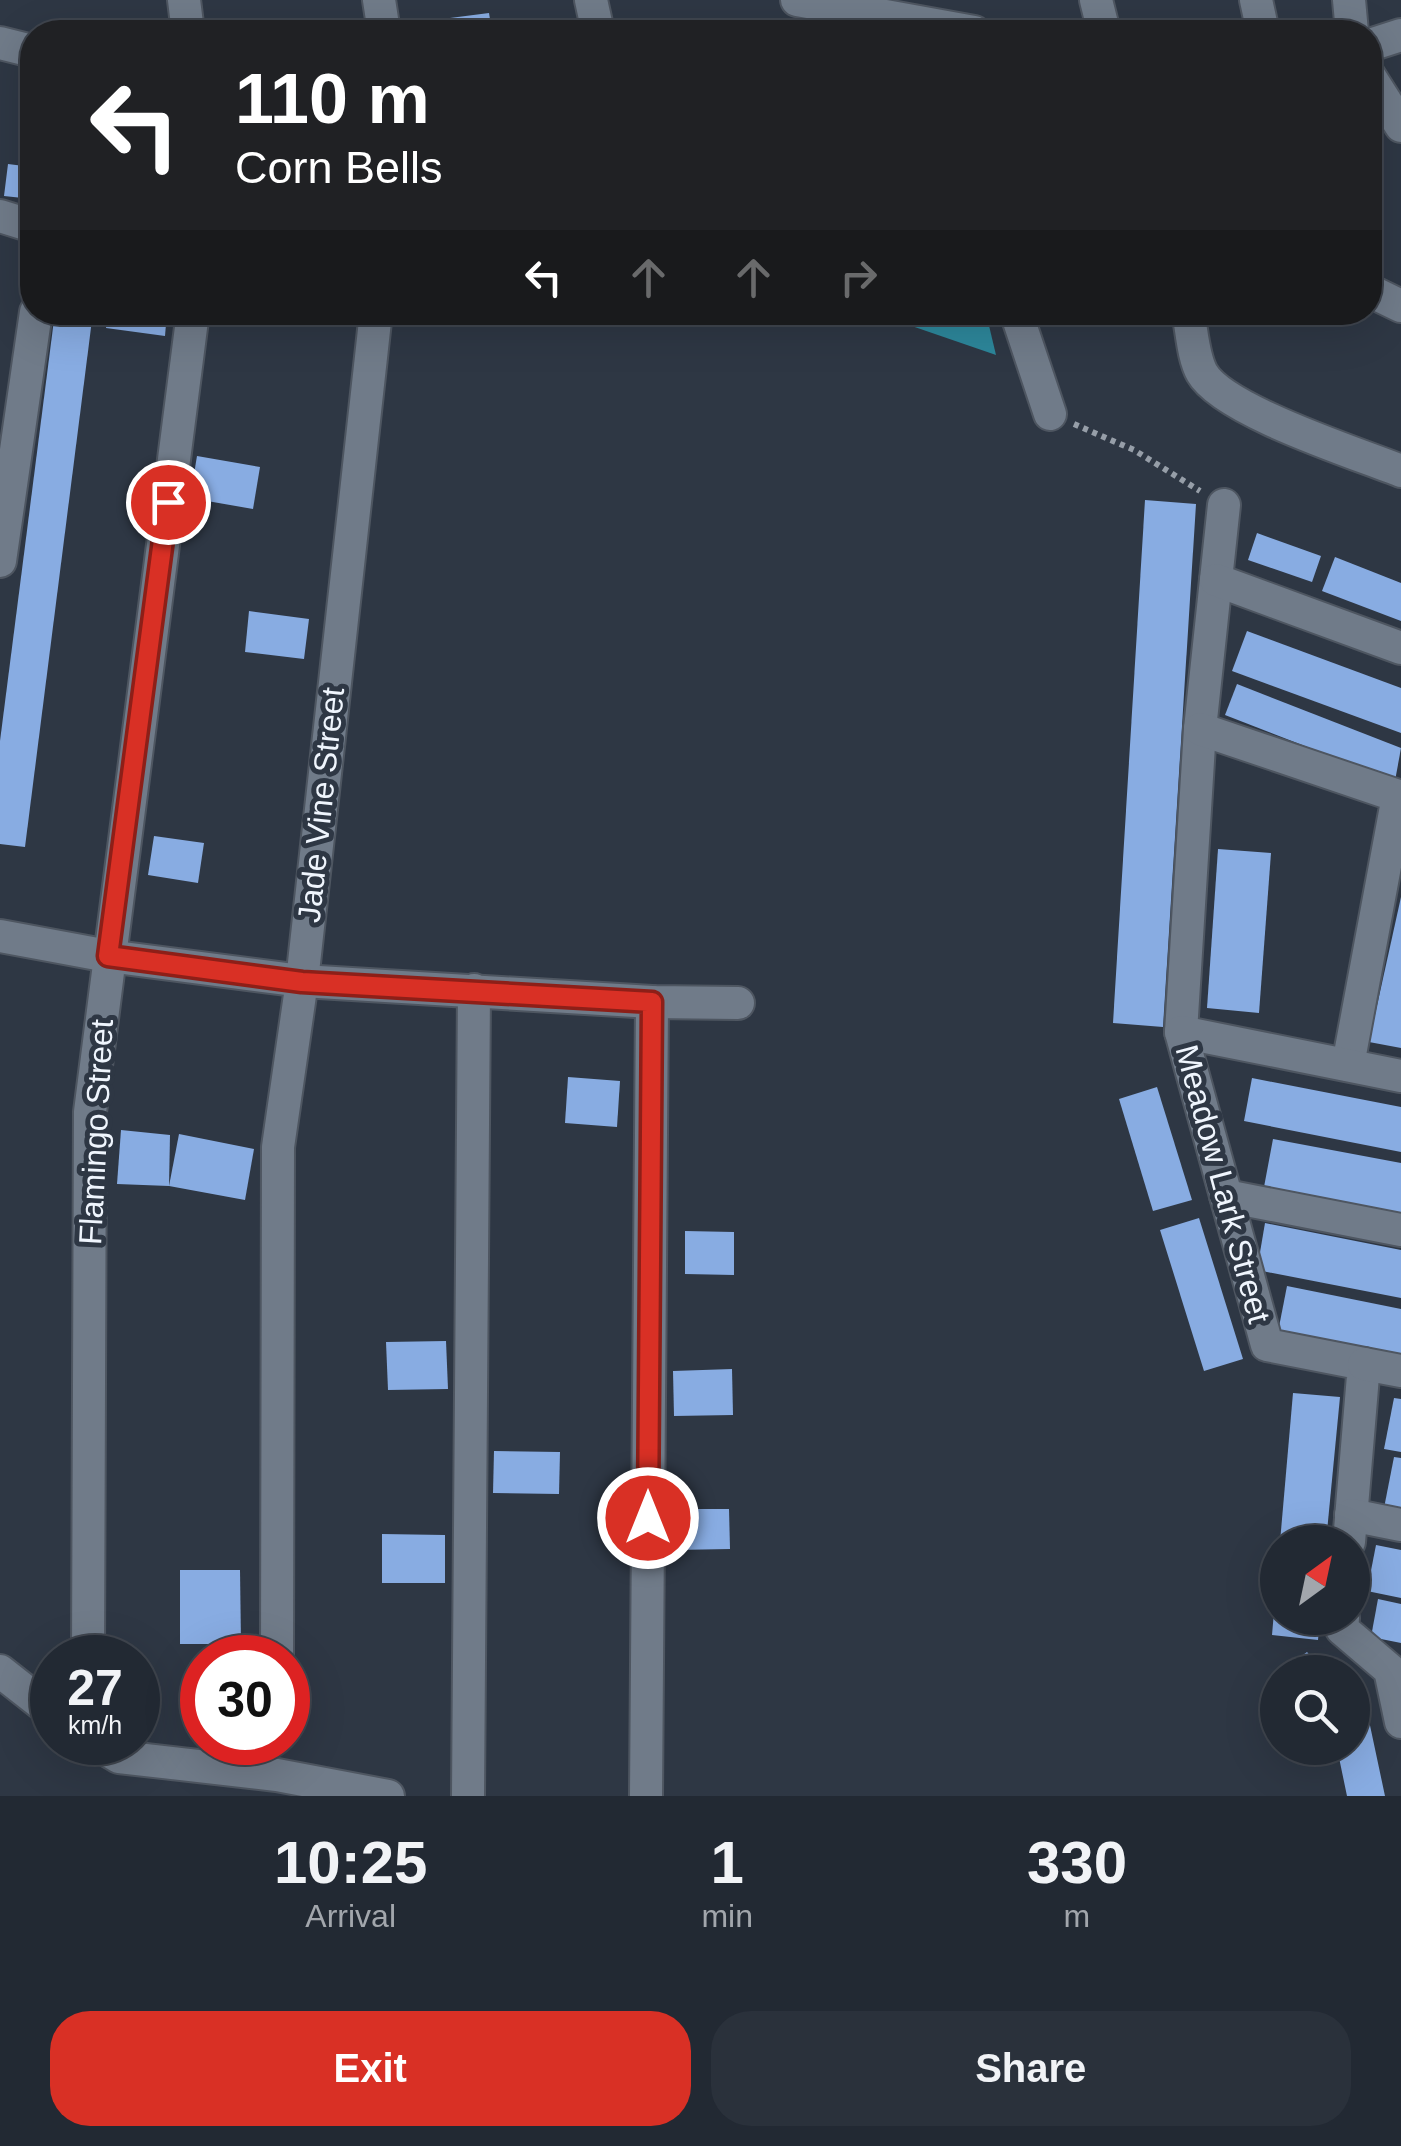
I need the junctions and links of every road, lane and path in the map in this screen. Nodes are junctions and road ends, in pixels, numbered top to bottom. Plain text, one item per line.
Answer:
1 (797, 0) edge
2 (955, 20) edge
3 (1382, 96) edge
4 (1401, 126) edge
5 (34, 325) edge
6 (191, 325) edge
7 (375, 325) edge
8 (1020, 325) edge
9 (1191, 325) edge
10 (1050, 414) joint
11 (1400, 466) edge
12 (1224, 505) joint
13 (0, 561) edge
14 (1216, 580) junction
15 (1401, 648) edge
16 (1200, 729) junction
17 (0, 936) edge
18 (108, 956) junction
19 (302, 982) junction
20 (474, 990) junction
21 (652, 1002) junction
22 (738, 1003) dead end
23 (1181, 1032) junction
24 (1348, 1065) junction
25 (1401, 1076) edge
26 (1226, 1196) junction
27 (1401, 1230) edge
28 (1364, 1364) junction
29 (1401, 1370) edge
30 (1350, 1525) edge
31 (1401, 1525) edge
32 (1370, 1527) edge
33 (88, 1635) edge
34 (277, 1635) edge
35 (1350, 1635) edge
36 (0, 1671) edge
37 (1395, 1671) edge
38 (30, 1695) edge
39 (1401, 1722) edge
40 (295, 1765) edge
41 (388, 1796) edge
42 (468, 1796) edge
43 (646, 1796) edge

1 - 2 street
3 - 4 street
5 - 13 street
6 - 18 street, Flamingo Street
7 - 19 street, Jade Vine Street
8 - 10 street
9 - 11 street
10 - 12 path
12 - 14 street, Meadow Lark Street
14 - 15 street
14 - 16 street, Meadow Lark Street
16 - 23 street, Meadow Lark Street
16 - 24 street
17 - 18 street
18 - 19 street
18 - 33 street, Flamingo Street
19 - 20 street
19 - 34 street, Jade Vine Street
20 - 21 street
20 - 42 street
21 - 22 street
21 - 43 street
23 - 24 street
23 - 26 street, Meadow Lark Street
24 - 25 street
26 - 27 street
26 - 28 street, Meadow Lark Street
28 - 29 street
28 - 30 street
31 - 32 street
35 - 37 street
36 - 38 street
37 - 39 street
40 - 41 street

